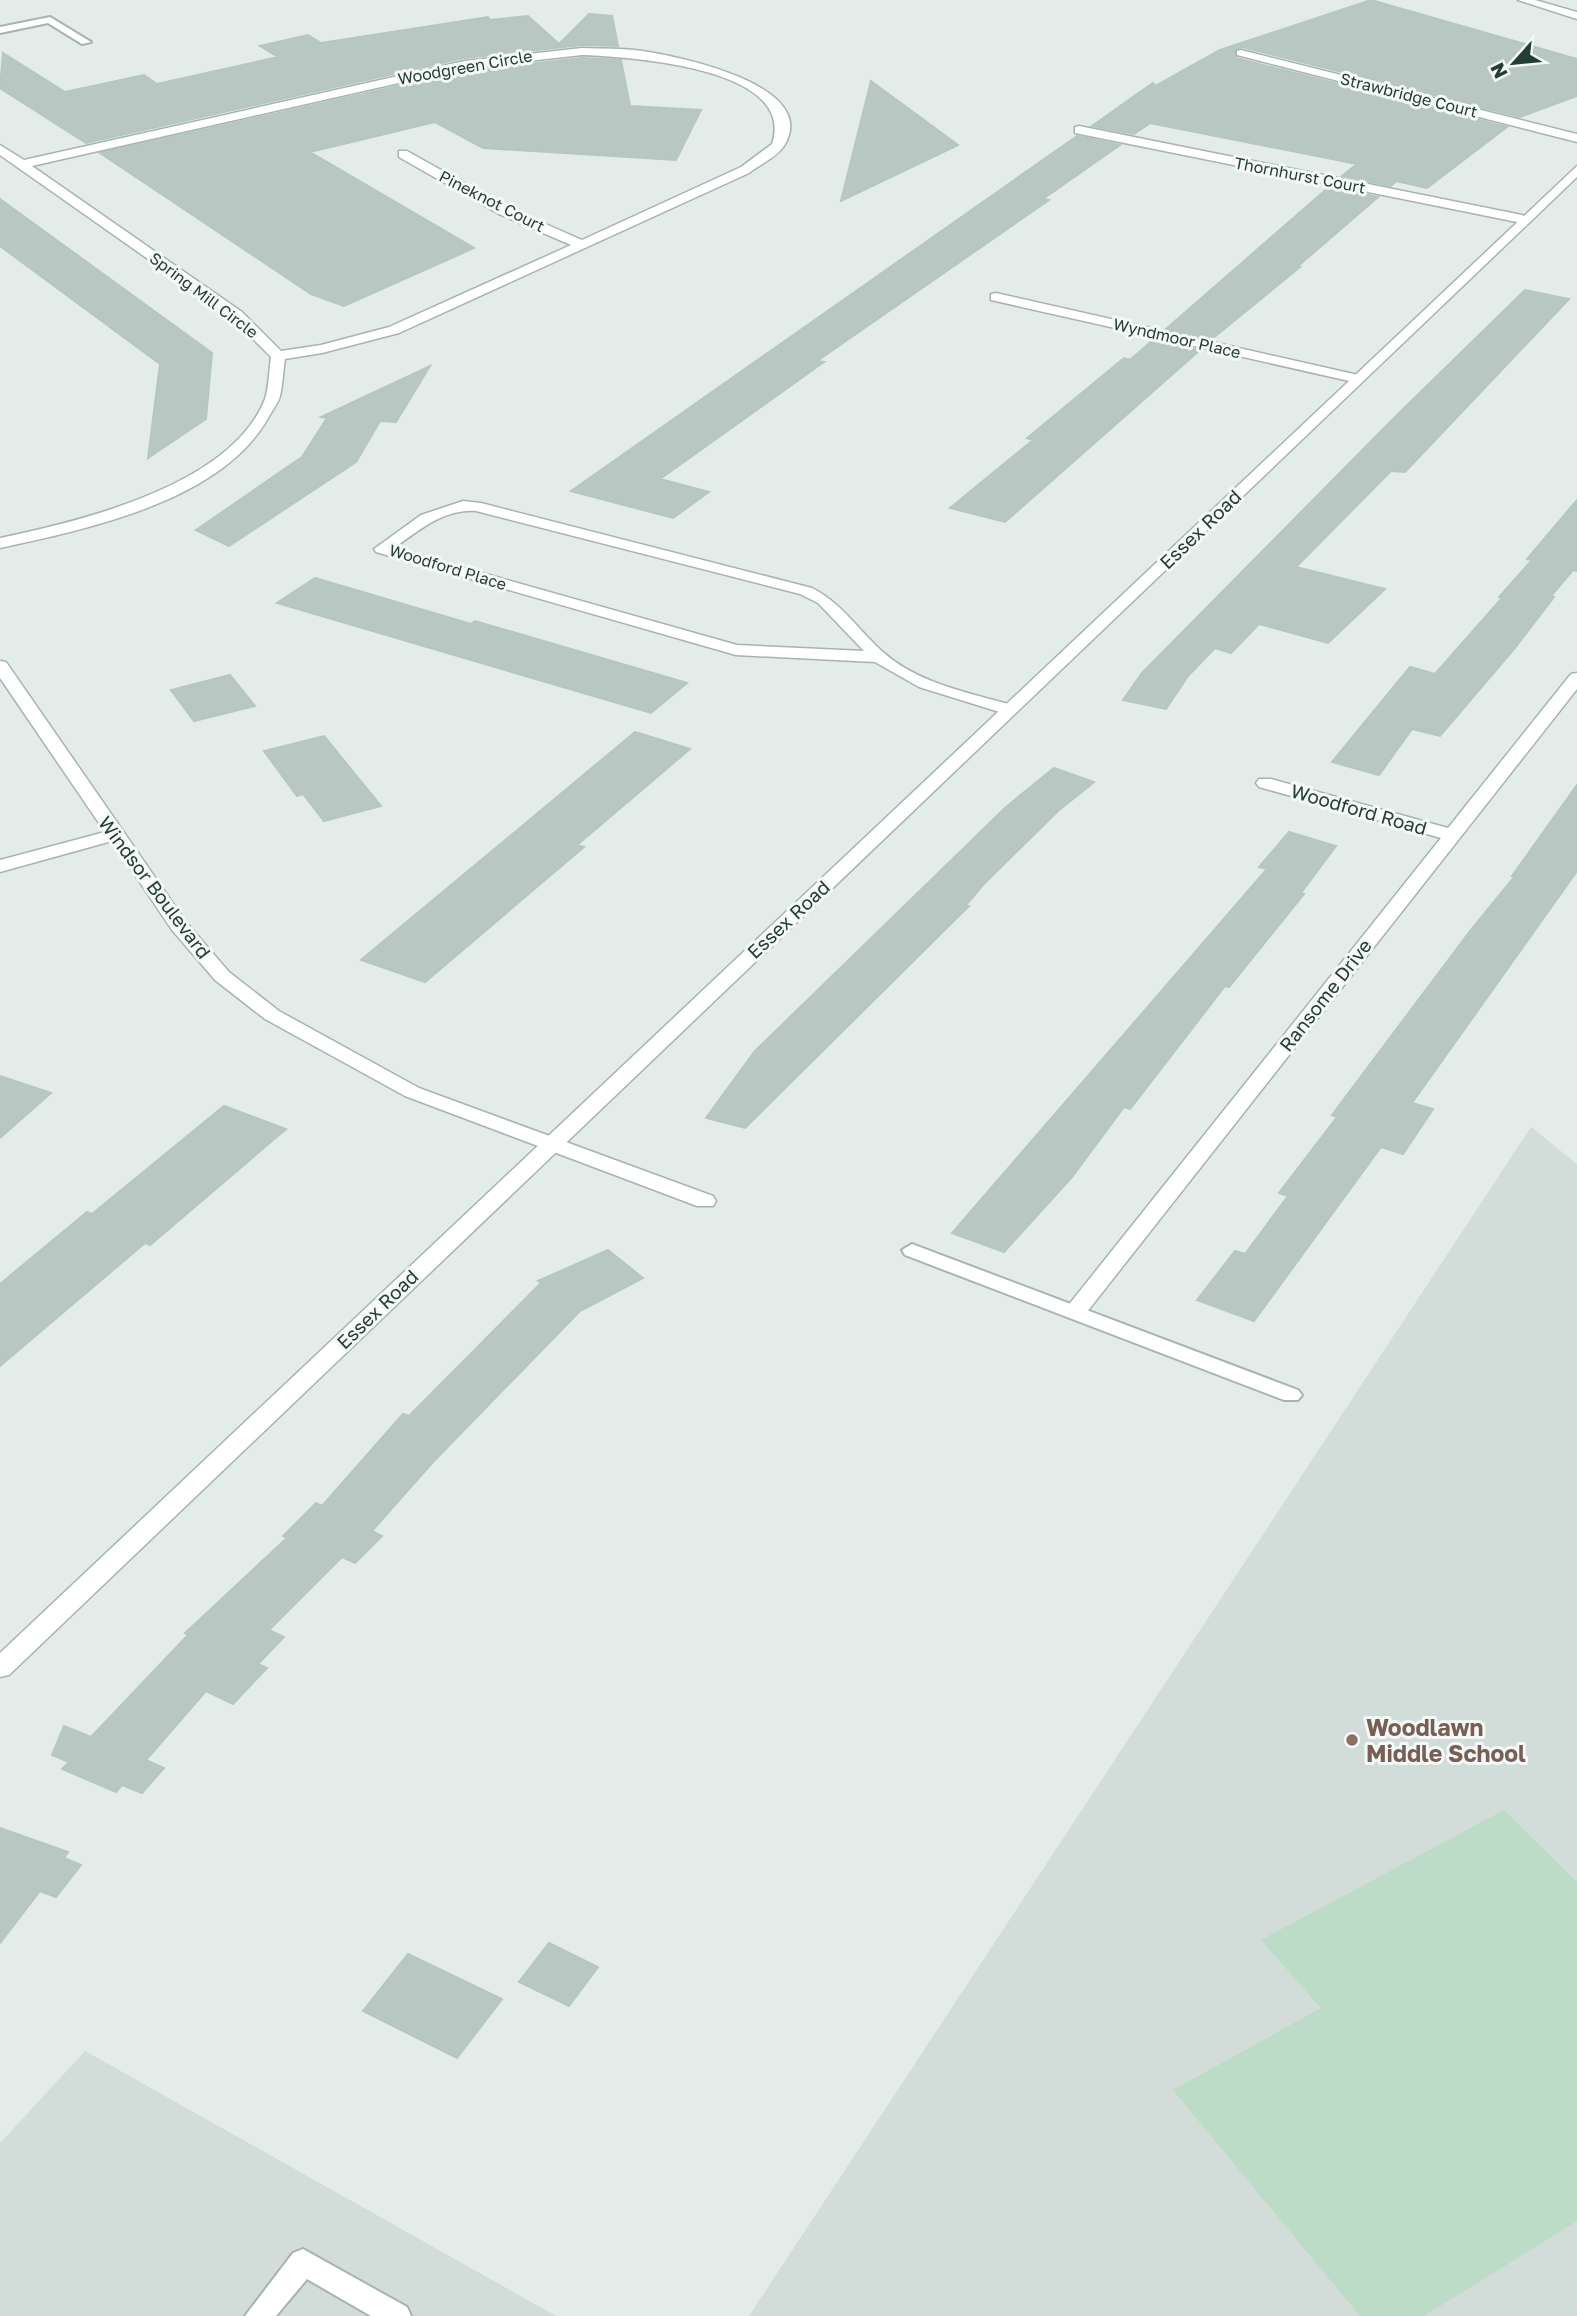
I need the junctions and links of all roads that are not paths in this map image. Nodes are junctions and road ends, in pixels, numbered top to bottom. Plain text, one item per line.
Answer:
1 (1523, 0) edge
2 (1577, 16) edge
3 (0, 30) edge
4 (86, 42) dead end
5 (1241, 53) dead end
6 (1079, 130) dead end
7 (1577, 138) edge
8 (0, 149) edge
9 (403, 153) dead end
10 (23, 164) junction
11 (1577, 170) edge
12 (1522, 219) junction
13 (583, 245) junction
14 (996, 297) dead end
15 (278, 356) junction
16 (1358, 379) junction
17 (0, 543) edge
18 (879, 657) junction
19 (0, 666) edge
20 (1577, 678) edge
21 (1009, 710) junction
22 (1265, 783) dead end
23 (114, 835) junction
24 (1452, 835) junction
25 (0, 866) edge
26 (550, 1144) junction
27 (705, 1201) dead end
28 (912, 1250) dead end
29 (1074, 1312) junction
30 (1292, 1395) dead end
31 (2, 1664) edge
32 (259, 2316) edge
33 (397, 2316) edge

1 - 2 street
3 - 4 lane
5 - 7 street, Strawbridge Court
6 - 12 street, Thornhurst Court
8 - 10 street, Spring Mill Circle
9 - 13 street, Pineknot Court
10 - 13 street, Woodgreen Circle
10 - 15 street, Spring Mill Circle
11 - 12 street, Essex Road
12 - 16 street, Essex Road
13 - 15 street, Woodgreen Circle
14 - 16 street, Wyndmoor Place
15 - 17 street
16 - 21 street, Essex Road
18 - 18 street, Woodford Place
18 - 21 street, Woodford Place
19 - 23 street, Windsor Boulevard
20 - 24 street, Ransome Drive
21 - 26 street, Essex Road
22 - 24 street, Woodford Road
23 - 25 street
23 - 26 street, Windsor Boulevard
24 - 29 street, Ransome Drive
26 - 27 street, Windsor Boulevard
26 - 31 street, Essex Road
28 - 29 lane
29 - 30 lane
32 - 33 lane

